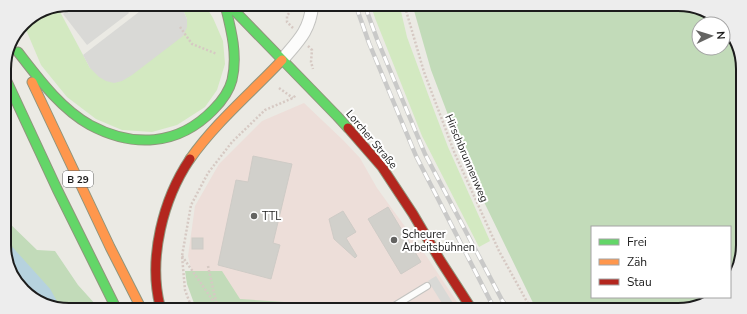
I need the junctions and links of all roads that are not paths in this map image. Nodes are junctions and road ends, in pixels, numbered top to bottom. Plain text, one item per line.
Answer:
1 (226, 11) edge
2 (235, 11) edge
3 (311, 11) edge
4 (16, 48) edge
5 (282, 60) junction
6 (269, 61) dead end
7 (241, 81) dead end
8 (11, 90) edge
9 (226, 95) junction
10 (427, 286) dead end
11 (114, 303) edge
12 (138, 303) edge
13 (159, 303) edge
14 (399, 303) edge
15 (468, 303) edge

1 - 9 main road
2 - 5 main road, Lorcher Straße
3 - 5 street
4 - 9 main road
4 - 12 main road, B 29
5 - 6 main road
5 - 13 main road
5 - 15 main road, Lorcher Straße
7 - 9 main road
8 - 11 main road, B 29
10 - 14 lane

